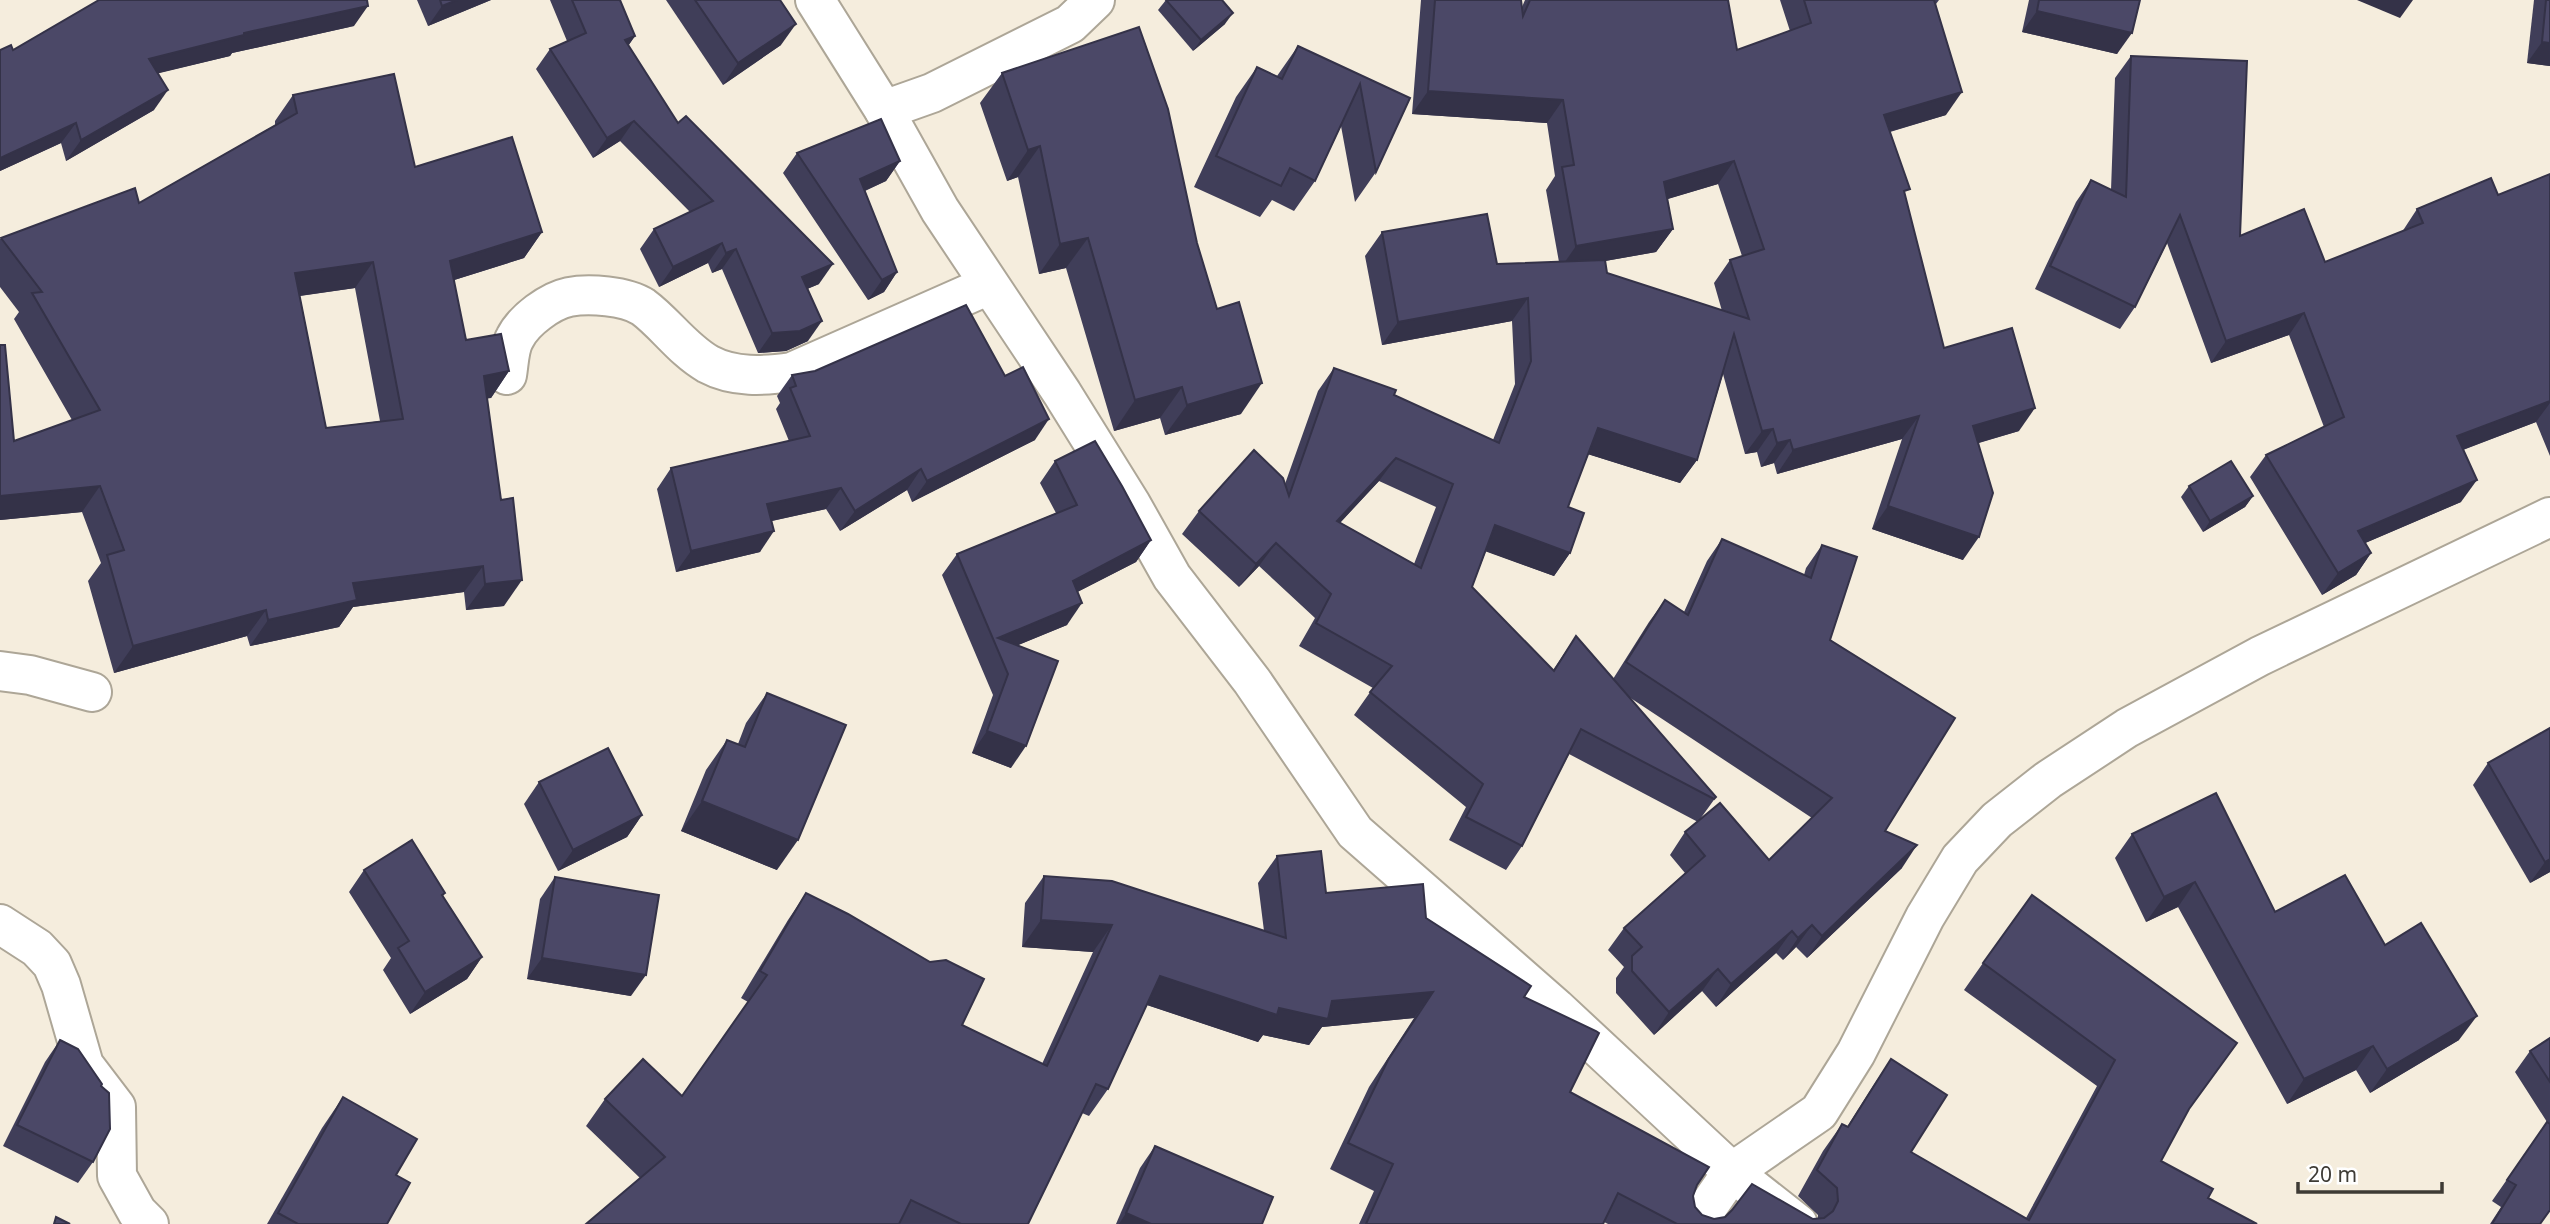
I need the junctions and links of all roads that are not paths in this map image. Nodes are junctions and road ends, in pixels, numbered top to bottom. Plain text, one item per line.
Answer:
1 (815, 0) edge
2 (1095, 0) edge
3 (884, 110) junction
4 (989, 285) junction
5 (507, 375) edge
6 (2550, 517) edge
7 (0, 671) edge
8 (92, 692) dead end
9 (0, 924) edge
10 (1732, 1172) junction
11 (149, 1224) edge
12 (1696, 1224) edge
13 (1798, 1224) edge

1 - 3 street
2 - 3 street
3 - 4 street
4 - 5 street
4 - 10 street
6 - 10 street
7 - 8 street
9 - 11 street
10 - 12 street
10 - 13 street

